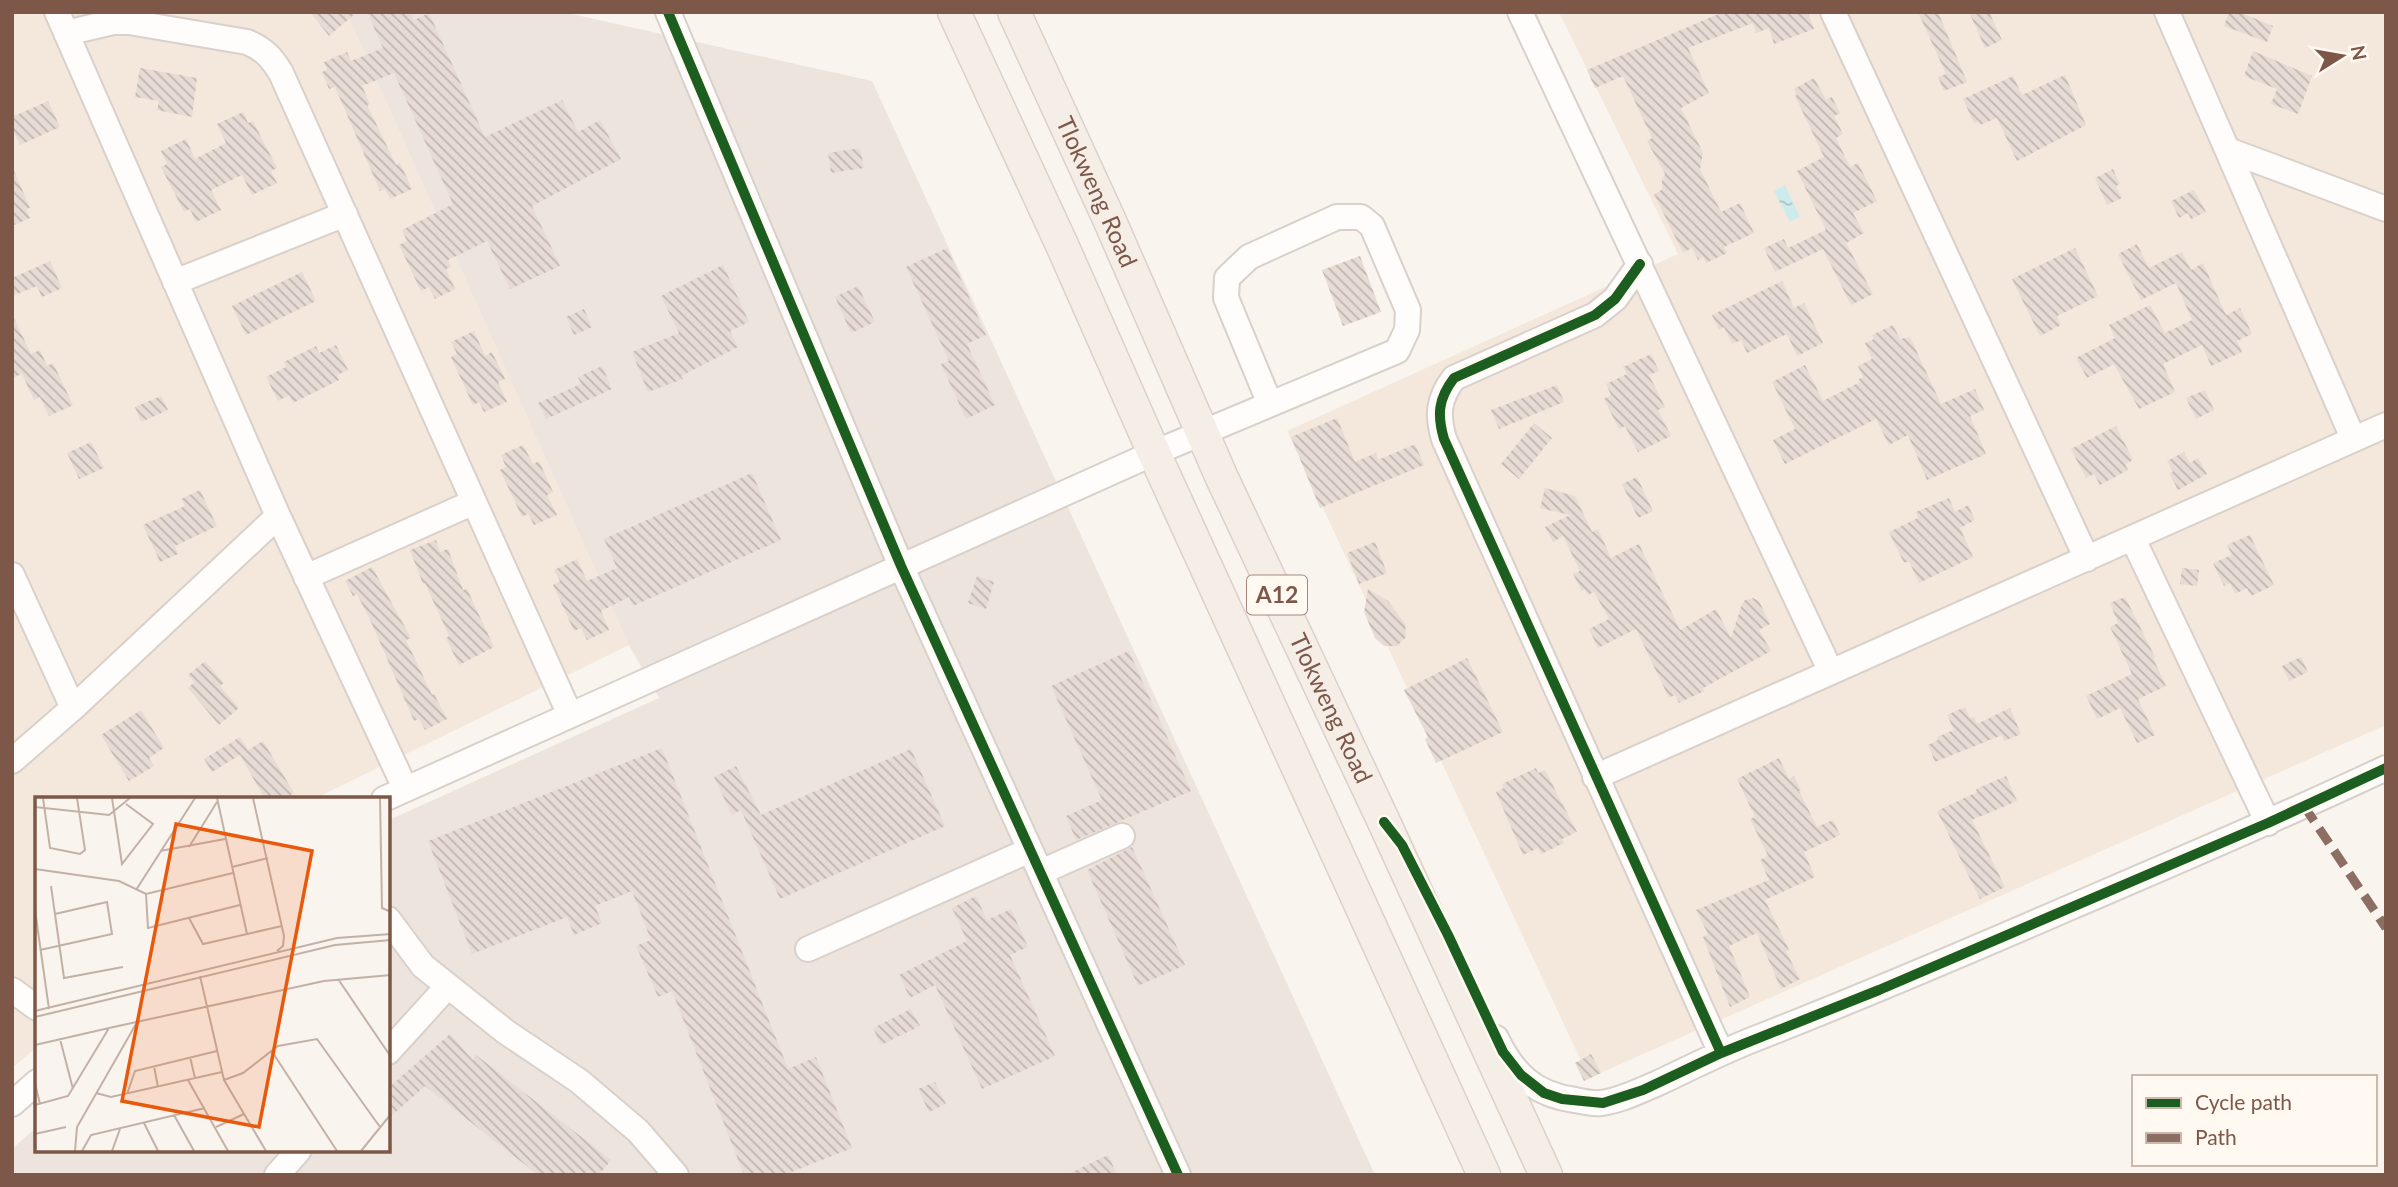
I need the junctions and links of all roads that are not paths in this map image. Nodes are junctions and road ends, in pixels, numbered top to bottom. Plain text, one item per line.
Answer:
1 (668, 12) edge
2 (954, 12) edge
3 (1014, 12) edge
4 (1520, 12) edge
5 (1833, 12) edge
6 (2167, 12) edge
7 (62, 22) edge
8 (2228, 150) junction
9 (2386, 209) edge
10 (345, 214) junction
11 (1640, 264) junction
12 (175, 282) junction
13 (1270, 404) junction
14 (2386, 425) edge
15 (1203, 433) junction
16 (2353, 438) junction
17 (1154, 453) junction
18 (474, 502) junction
19 (278, 516) junction
20 (2133, 539) junction
21 (2087, 559) junction
22 (901, 566) junction
23 (12, 575) edge
24 (306, 577) junction
25 (1830, 670) junction
26 (73, 708) junction
27 (570, 715) junction
28 (12, 761) edge
29 (2386, 768) edge
30 (1595, 777) junction
31 (394, 793) edge
32 (1384, 822) junction
33 (2268, 823) junction
34 (1122, 836) dead end
35 (1035, 861) junction
36 (390, 922) edge
37 (808, 949) dead end
38 (448, 985) junction
39 (12, 990) edge
40 (35, 1006) edge
41 (390, 1050) edge
42 (1721, 1053) junction
43 (35, 1084) edge
44 (12, 1104) edge
45 (297, 1152) edge
46 (665, 1170) edge
47 (277, 1175) edge
48 (1178, 1175) edge
49 (1484, 1175) edge
50 (1546, 1175) edge

1 - 22 street
2 - 17 main road, A12
3 - 15 main road, Tlokweng Road / A12
4 - 11 street
5 - 21 street
6 - 8 street
7 - 10 street
7 - 12 street
8 - 9 street
8 - 16 street
10 - 12 street
10 - 18 street
11 - 25 street
11 - 30 street
12 - 19 street
13 - 13 street
13 - 15 street
14 - 16 street
15 - 17 street
15 - 32 main road, Tlokweng Road / A12
16 - 20 street
17 - 22 street
17 - 49 main road, A12
18 - 24 street
18 - 27 street
19 - 24 street
19 - 26 street
20 - 21 street
20 - 33 street
21 - 25 street
22 - 27 street
22 - 35 street
23 - 26 street
24 - 31 street
25 - 30 street
26 - 28 street
27 - 31 street
29 - 33 street
30 - 42 street
32 - 42 street
32 - 50 main road, Tlokweng Road / A12
33 - 42 street
34 - 35 street
35 - 37 street
35 - 48 street
36 - 38 street
38 - 41 street
38 - 46 street
39 - 40 street
43 - 44 street
45 - 47 street

